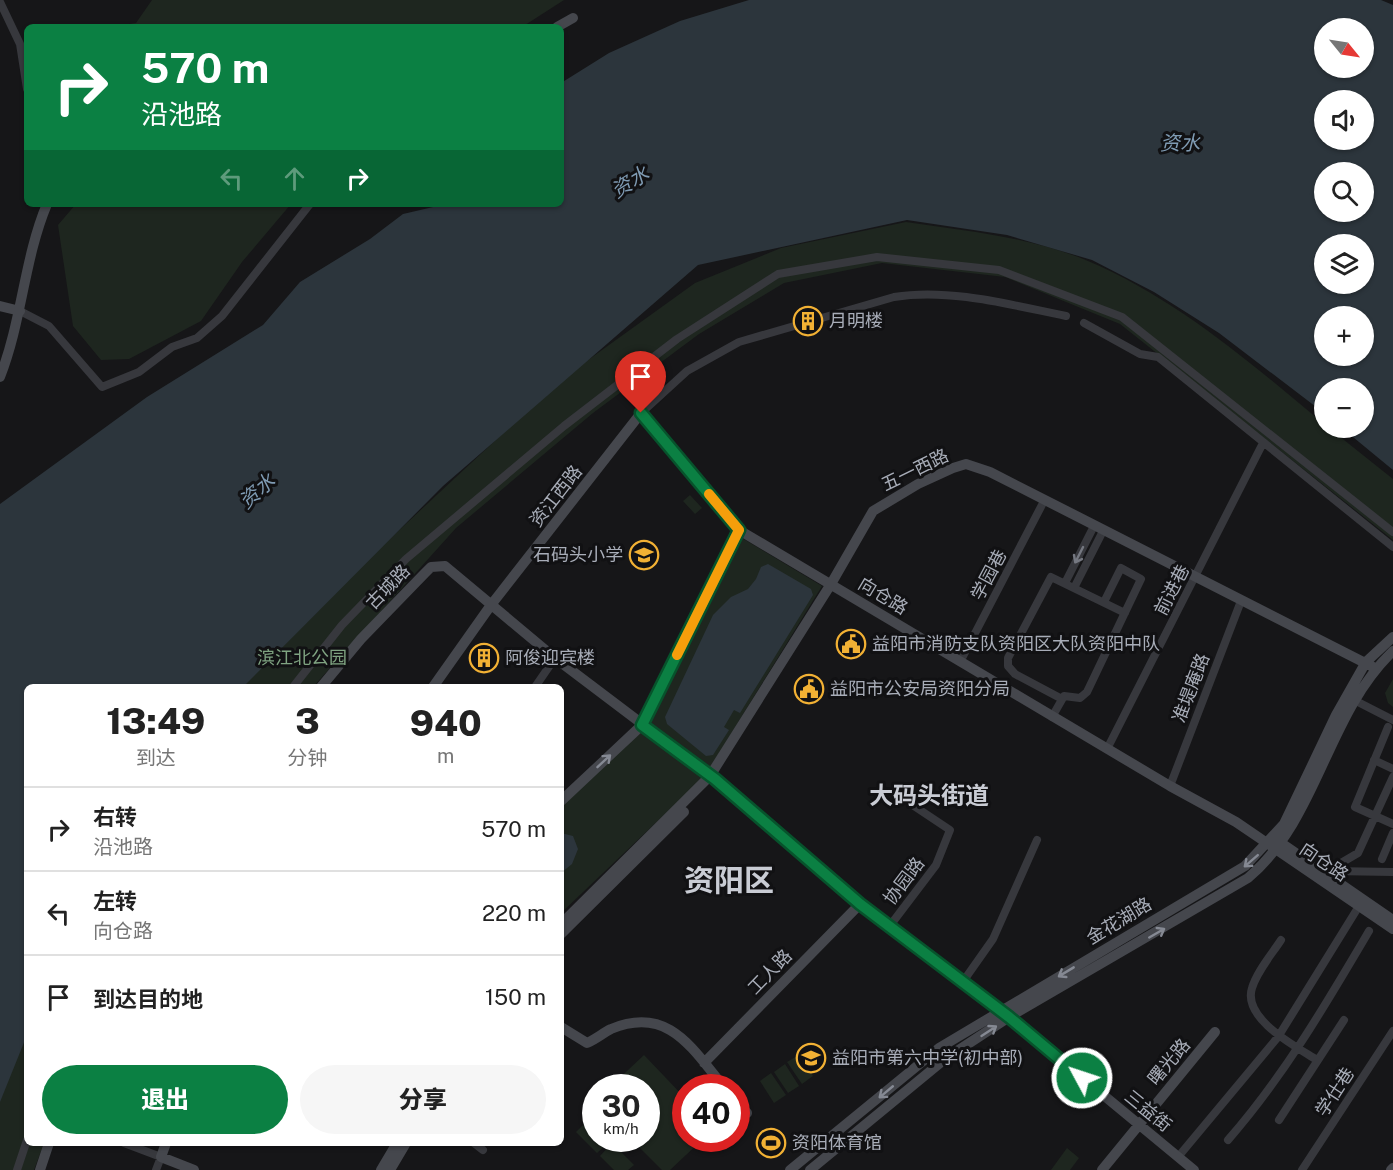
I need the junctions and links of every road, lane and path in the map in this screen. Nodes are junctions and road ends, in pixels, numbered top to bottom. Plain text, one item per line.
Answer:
1 (0, 2) edge
2 (573, 18) dead end
3 (562, 24) edge
4 (24, 69) edge
5 (46, 207) edge
6 (308, 207) edge
7 (0, 306) edge
8 (20, 311) junction
9 (1066, 316) dead end
10 (1084, 324) dead end
11 (0, 377) edge
12 (641, 413) junction
13 (1263, 444) junction
14 (1044, 501) junction
15 (1098, 528) junction
16 (739, 530) junction
17 (1393, 532) edge
18 (1393, 547) edge
19 (1195, 577) junction
20 (1065, 583) junction
21 (833, 586) junction
22 (1074, 588) junction
23 (1241, 601) junction
24 (1104, 602) junction
25 (491, 605) junction
26 (1125, 613) junction
27 (1393, 637) edge
28 (1393, 651) edge
29 (555, 658) junction
30 (960, 662) junction
31 (1370, 665) junction
32 (295, 684) edge
33 (324, 684) edge
34 (435, 684) edge
35 (537, 684) edge
36 (1062, 699) junction
37 (1354, 700) junction
38 (1052, 717) junction
39 (1390, 723) edge
40 (642, 725) junction
41 (1107, 749) junction
42 (1374, 760) junction
43 (1393, 769) edge
44 (1393, 777) edge
45 (713, 778) junction
46 (1170, 786) junction
47 (564, 798) edge
48 (911, 804) dead end
49 (1374, 818) junction
50 (1393, 824) edge
51 (1393, 833) edge
52 (1037, 840) dead end
53 (1275, 844) junction
54 (1382, 860) dead end
55 (1393, 872) edge
56 (1324, 873) junction
57 (860, 904) junction
58 (1359, 906) junction
59 (1393, 920) edge
60 (564, 921) edge
61 (889, 927) junction
62 (1393, 929) edge
63 (564, 931) edge
64 (1369, 931) dead end
65 (1281, 940) dead end
66 (962, 983) junction
67 (998, 1012) junction
68 (1009, 1017) junction
69 (1344, 1020) dead end
70 (564, 1029) edge
71 (1393, 1031) edge
72 (1215, 1032) dead end
73 (1279, 1036) junction
74 (1299, 1049) junction
75 (1317, 1060) junction
76 (704, 1063) junction
77 (713, 1074) edge
78 (1279, 1120) dead end
79 (1139, 1124) junction
80 (1228, 1140) dead end
81 (25, 1146) edge
82 (48, 1146) edge
83 (132, 1146) edge
84 (165, 1146) edge
85 (399, 1146) edge
86 (400, 1146) edge
87 (478, 1146) edge
88 (483, 1150) dead end
89 (161, 1157) junction
90 (1178, 1157) junction
91 (17, 1170) edge
92 (40, 1170) edge
93 (156, 1170) edge
94 (194, 1170) edge
95 (381, 1170) edge
96 (390, 1170) edge
97 (790, 1170) edge
98 (810, 1170) edge
99 (1102, 1170) edge
100 (1194, 1170) edge
101 (1302, 1170) edge

1 - 4 street
2 - 3 street
5 - 8 street
6 - 8 street
7 - 8 street
8 - 11 street
9 - 12 street
10 - 13 street
12 - 16 street, 向仓路
12 - 25 street, 资江西路
13 - 18 street
13 - 19 street, 前进巷
14 - 15 street, 五一西路
14 - 21 street, 五一西路
14 - 30 street, 学园巷
15 - 19 street, 五一西路
15 -> 20 street
15 - 22 street
16 - 21 street, 向仓路
16 - 40 street
17 - 32 street
19 - 23 street, 五一西路
19 - 41 street, 前进巷
20 - 22 street
20 - 36 street
21 - 30 street, 向仓路
21 - 45 street, 五一西路
22 - 24 street
23 - 31 street, 五一西路
23 - 46 street, 准堤庵路
24 - 26 street
24 - 26 street
25 - 29 street, 三益街
25 - 33 street, 古城路
25 - 34 street, 资江西路
26 - 36 street
27 - 31 street, 金花湖路
28 - 31 street
29 - 35 street
29 - 40 street, 三益街
30 - 38 street, 向仓路
31 - 37 street
31 - 53 street, 金花湖路
36 - 38 street
37 - 39 street
37 - 53 street
38 - 41 street, 向仓路
39 - 42 street
40 - 45 street, 三益街
47 -> 40 street
41 - 46 street, 向仓路
42 - 43 street
42 - 49 street
44 - 49 street
45 - 57 street, 三益街
45 - 60 street
45 - 63 street
46 - 53 street, 向仓路
48 - 61 street, 协园路
49 - 50 street
49 - 56 street
51 - 54 street
52 - 66 street
53 - 56 street, 向仓路
53 - 58 street, 向仓路
53 -> 67 street, 金花湖路
68 -> 53 street
55 - 56 street
56 - 59 street, 向仓路
57 - 61 street, 三益街
57 - 76 street, 工人路
58 - 62 street, 向仓路
58 - 73 street
61 - 66 street, 三益街
64 - 74 street
65 - 73 street
66 - 67 street, 三益街
67 - 68 street, 三益街
67 -> 97 street, 金花湖路
68 - 79 street, 三益街
98 -> 68 street
69 - 75 street
70 - 76 street
71 - 101 street, 学仕巷
72 - 79 street, 曙光路
73 - 74 street
73 - 90 street
74 - 75 street
74 - 80 street
75 - 78 street
76 - 77 street
79 - 90 street, 三益街
79 - 99 street, 曙光路
81 - 91 street
82 - 92 street
83 - 89 street
84 - 89 street
85 - 95 street
86 - 96 street
87 - 88 street
89 - 93 street
89 - 94 street
90 - 100 street, 三益街

